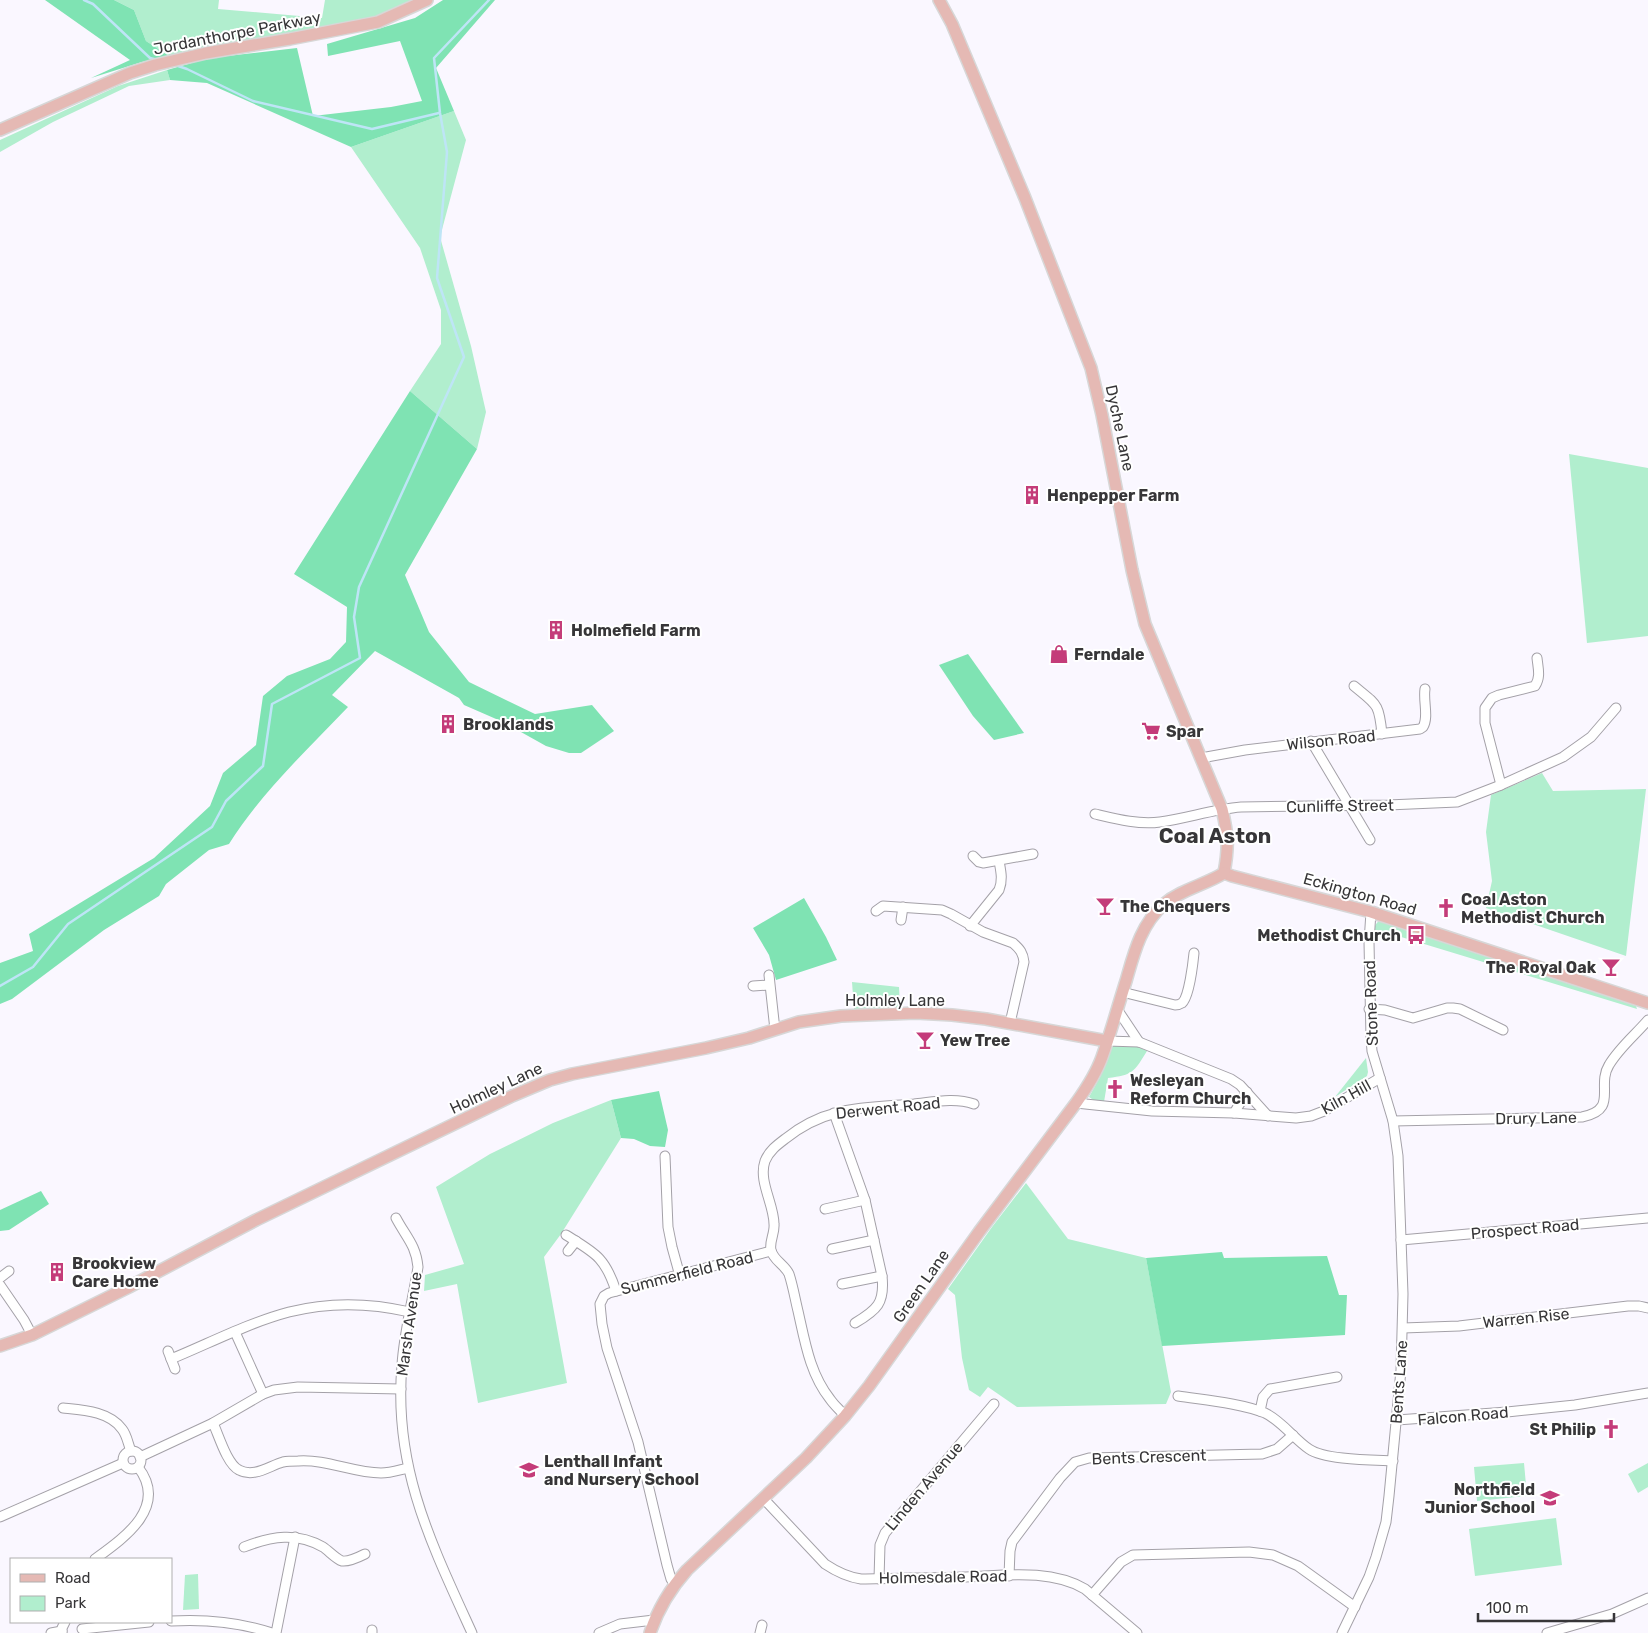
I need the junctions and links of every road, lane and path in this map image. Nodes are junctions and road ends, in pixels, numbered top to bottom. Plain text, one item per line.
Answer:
1 (427, 0) edge
2 (939, 0) edge
3 (0, 130) edge
4 (1537, 658) dead end
5 (1354, 685) dead end
6 (1425, 689) dead end
7 (1616, 708) dead end
8 (1382, 734) junction
9 (1310, 741) junction
10 (1200, 758) junction
11 (1501, 785) junction
12 (1349, 806) junction
13 (1222, 809) junction
14 (1095, 814) dead end
15 (1370, 840) dead end
16 (1034, 854) dead end
17 (973, 856) dead end
18 (999, 861) junction
19 (1224, 872) junction
20 (902, 908) junction
21 (876, 911) dead end
22 (1371, 912) junction
23 (901, 920) dead end
24 (970, 926) junction
25 (1194, 953) dead end
26 (769, 975) dead end
27 (769, 985) junction
28 (753, 986) dead end
29 (1122, 992) junction
30 (1648, 1002) edge
31 (1117, 1009) junction
32 (1369, 1009) junction
33 (1648, 1020) edge
34 (1010, 1023) junction
35 (775, 1030) junction
36 (1502, 1030) dead end
37 (1107, 1041) junction
38 (1139, 1042) junction
39 (1380, 1078) junction
40 (1247, 1092) junction
41 (1076, 1103) junction
42 (974, 1104) dead end
43 (834, 1113) junction
44 (1234, 1113) junction
45 (1268, 1116) junction
46 (1393, 1121) junction
47 (665, 1156) dead end
48 (864, 1200) junction
49 (825, 1209) dead end
50 (396, 1218) dead end
51 (1648, 1218) edge
52 (566, 1235) dead end
53 (874, 1240) junction
54 (1401, 1240) junction
55 (576, 1241) junction
56 (832, 1249) dead end
57 (568, 1251) dead end
58 (771, 1251) junction
59 (9, 1271) dead end
60 (680, 1276) junction
61 (882, 1276) junction
62 (0, 1278) edge
63 (842, 1284) dead end
64 (0, 1285) edge
65 (616, 1291) junction
66 (1648, 1308) edge
67 (410, 1312) junction
68 (855, 1323) dead end
69 (1403, 1328) junction
70 (235, 1332) junction
71 (32, 1335) junction
72 (0, 1346) edge
73 (175, 1369) dead end
74 (1338, 1377) dead end
75 (401, 1389) junction
76 (1648, 1393) edge
77 (263, 1394) junction
78 (1178, 1396) dead end
79 (994, 1404) dead end
80 (63, 1408) dead end
81 (1260, 1411) junction
82 (845, 1416) junction
83 (1397, 1420) junction
84 (213, 1423) junction
85 (1293, 1435) junction
86 (131, 1451) junction
87 (140, 1457) junction
88 (1393, 1461) junction
89 (123, 1464) junction
90 (138, 1467) junction
91 (408, 1468) junction
92 (763, 1498) junction
93 (0, 1517) edge
94 (295, 1537) junction
95 (244, 1547) dead end
96 (365, 1554) dead end
97 (96, 1558) edge
98 (1009, 1576) junction
99 (879, 1579) junction
100 (674, 1584) junction
101 (1092, 1595) junction
102 (1648, 1598) edge
103 (1355, 1606) junction
104 (172, 1620) edge
105 (654, 1620) junction
106 (138, 1623) edge
107 (80, 1628) edge
108 (62, 1632) edge
109 (51, 1633) edge
110 (272, 1633) edge
111 (276, 1633) edge
112 (472, 1633) edge
113 (599, 1633) edge
114 (650, 1633) edge
115 (1137, 1633) edge
116 (1342, 1633) edge
117 (1547, 1633) edge

1 - 3 main road, Jordanthorpe Parkway
2 - 10 main road, Dyche Lane
4 - 11 street
5 - 8 street
6 - 8 street, Wilson Road
7 - 11 street, Cunliffe Street
8 - 9 street, Wilson Road
9 - 10 street, Wilson Road
9 - 12 street
10 - 13 main road, Dyche Lane
11 - 12 street, Cunliffe Street
12 - 13 street, Cunliffe Street
12 - 15 street
13 - 14 street, Cunliffe Street
13 - 19 main road, Dyche Lane
16 - 18 street
17 - 18 street
18 - 24 street
19 - 22 main road, Eckington Road
19 - 29 main road, Green Lane
20 - 21 street
20 - 23 street
20 - 24 street
22 - 30 main road, Eckington Road
22 - 32 street, Stone Road
24 - 34 street
25 - 29 street
26 - 27 street
27 - 28 street
27 - 35 street
29 - 31 main road, Green Lane
31 - 37 main road, Green Lane
31 - 38 street
32 - 36 street
32 - 39 street, Stone Road
33 - 46 street, Drury Lane
34 - 35 main road, Holmley Lane
34 - 37 main road, Holmley Lane
35 - 71 main road, Holmley Lane
37 - 38 street
37 - 41 main road, Green Lane
38 - 40 street
39 - 45 street, Kiln Hill
39 - 46 street, Stone Road
40 - 44 street
40 - 45 street
41 - 44 street, Kiln Hill
41 - 82 main road, Green Lane
42 - 43 street, Derwent Road
43 - 48 street
43 - 58 street, Derwent Road
44 - 45 street, Kiln Hill
46 - 54 street, Bents Lane
47 - 60 street
48 - 49 street
48 - 53 street
50 - 67 street, Marsh Avenue
51 - 54 street, Prospect Road
52 - 55 street
53 - 56 street
53 - 61 street
54 - 69 street, Bents Lane
55 - 57 street
55 - 65 street
58 - 60 street, Summerfield Road
58 - 82 street
59 - 62 street
60 - 65 street, Summerfield Road
61 - 63 street
61 - 68 street
64 - 71 street
65 - 100 street, Summerfield Road
66 - 69 street, Warren Rise
67 - 70 street
67 - 75 street, Marsh Avenue
69 - 83 street, Bents Lane
70 - 73 street
70 - 77 street
71 - 72 main road, Holmley Lane
74 - 81 street
75 - 77 street
75 - 91 street, Marsh Avenue
76 - 83 street, Falcon Road
77 - 84 street
78 - 81 street
79 - 99 street, Linden Avenue
80 - 86 street
81 - 85 street
82 - 92 main road, Green Lane
83 - 88 street, Bents Lane
84 - 87 street
84 - 91 street
85 - 88 street
85 - 98 street, Bents Crescent
86 - 87 street
86 - 89 street
87 - 90 street
88 - 103 street, Bents Lane
89 - 90 street
89 - 93 street
90 - 97 street
91 - 112 street, Marsh Avenue
92 - 99 street, Holmesdale Road
92 - 100 main road, Green Lane
94 - 95 street
94 - 96 street
94 - 111 street
98 - 99 street, Holmesdale Road
98 - 101 street, Holmesdale Road
100 - 105 main road, Green Lane
101 - 103 street
101 - 115 street, Holmesdale Road
102 - 117 street
103 - 116 street, Bents Lane
104 - 110 street
105 - 113 street
105 - 114 main road, Green Lane
106 - 107 street
108 - 109 street

